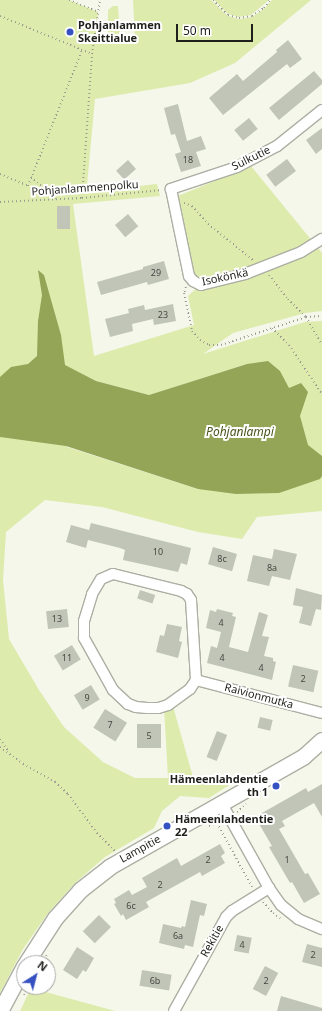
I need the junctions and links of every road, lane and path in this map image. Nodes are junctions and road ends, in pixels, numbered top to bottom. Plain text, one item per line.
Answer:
1 (69, 0) edge
2 (100, 0) edge
3 (213, 0) edge
4 (270, 0) edge
5 (98, 12) junction
6 (0, 16) edge
7 (82, 50) junction
8 (92, 54) junction
9 (322, 110) edge
10 (0, 174) edge
11 (31, 177) junction
12 (172, 189) junction
13 (82, 198) junction
14 (57, 200) junction
15 (174, 200) junction
16 (0, 202) edge
17 (322, 239) edge
18 (262, 267) junction
19 (193, 281) junction
20 (322, 316) edge
21 (306, 317) junction
22 (272, 328) junction
23 (322, 345) edge
24 (322, 394) edge
25 (196, 680) junction
26 (322, 713) edge
27 (0, 739) edge
28 (322, 740) edge
29 (0, 747) edge
30 (8, 752) junction
31 (222, 804) junction
32 (217, 823) dead end
33 (206, 826) dead end
34 (122, 859) junction
35 (269, 888) junction
36 (321, 927) edge
37 (50, 951) dead end
38 (31, 955) edge
39 (47, 955) edge
40 (16, 981) edge
41 (0, 1011) edge
42 (174, 1011) edge

1 - 5 path
2 - 5 path
3 - 4 path
5 - 8 path
6 - 7 path
7 - 8 path
7 - 11 path
8 - 13 path
9 - 12 street, Sulkutie
10 - 11 path
11 - 14 path
12 - 13 path, Pohjanlammenpolku
12 - 15 street, Isokönkä
13 - 14 path, Pohjanlammenpolku
14 - 16 path, Pohjanlammenpolku
15 - 18 path
15 - 19 street, Isokönkä
17 - 18 street, Isokönkä
18 - 19 street, Isokönkä
18 - 21 path
19 - 22 path
20 - 21 path
21 - 22 path
21 - 23 path
22 - 24 path
25 - 25 street
25 - 26 street, Raivionmutka
27 - 30 path
28 - 31 street, Lampitie
29 - 30 path
30 - 34 path
31 - 34 street, Lampitie
31 - 35 street
32 - 33 path
34 - 38 street, Lampitie
35 - 36 street
35 - 42 street, Rekitie
37 - 39 path
40 - 41 street

